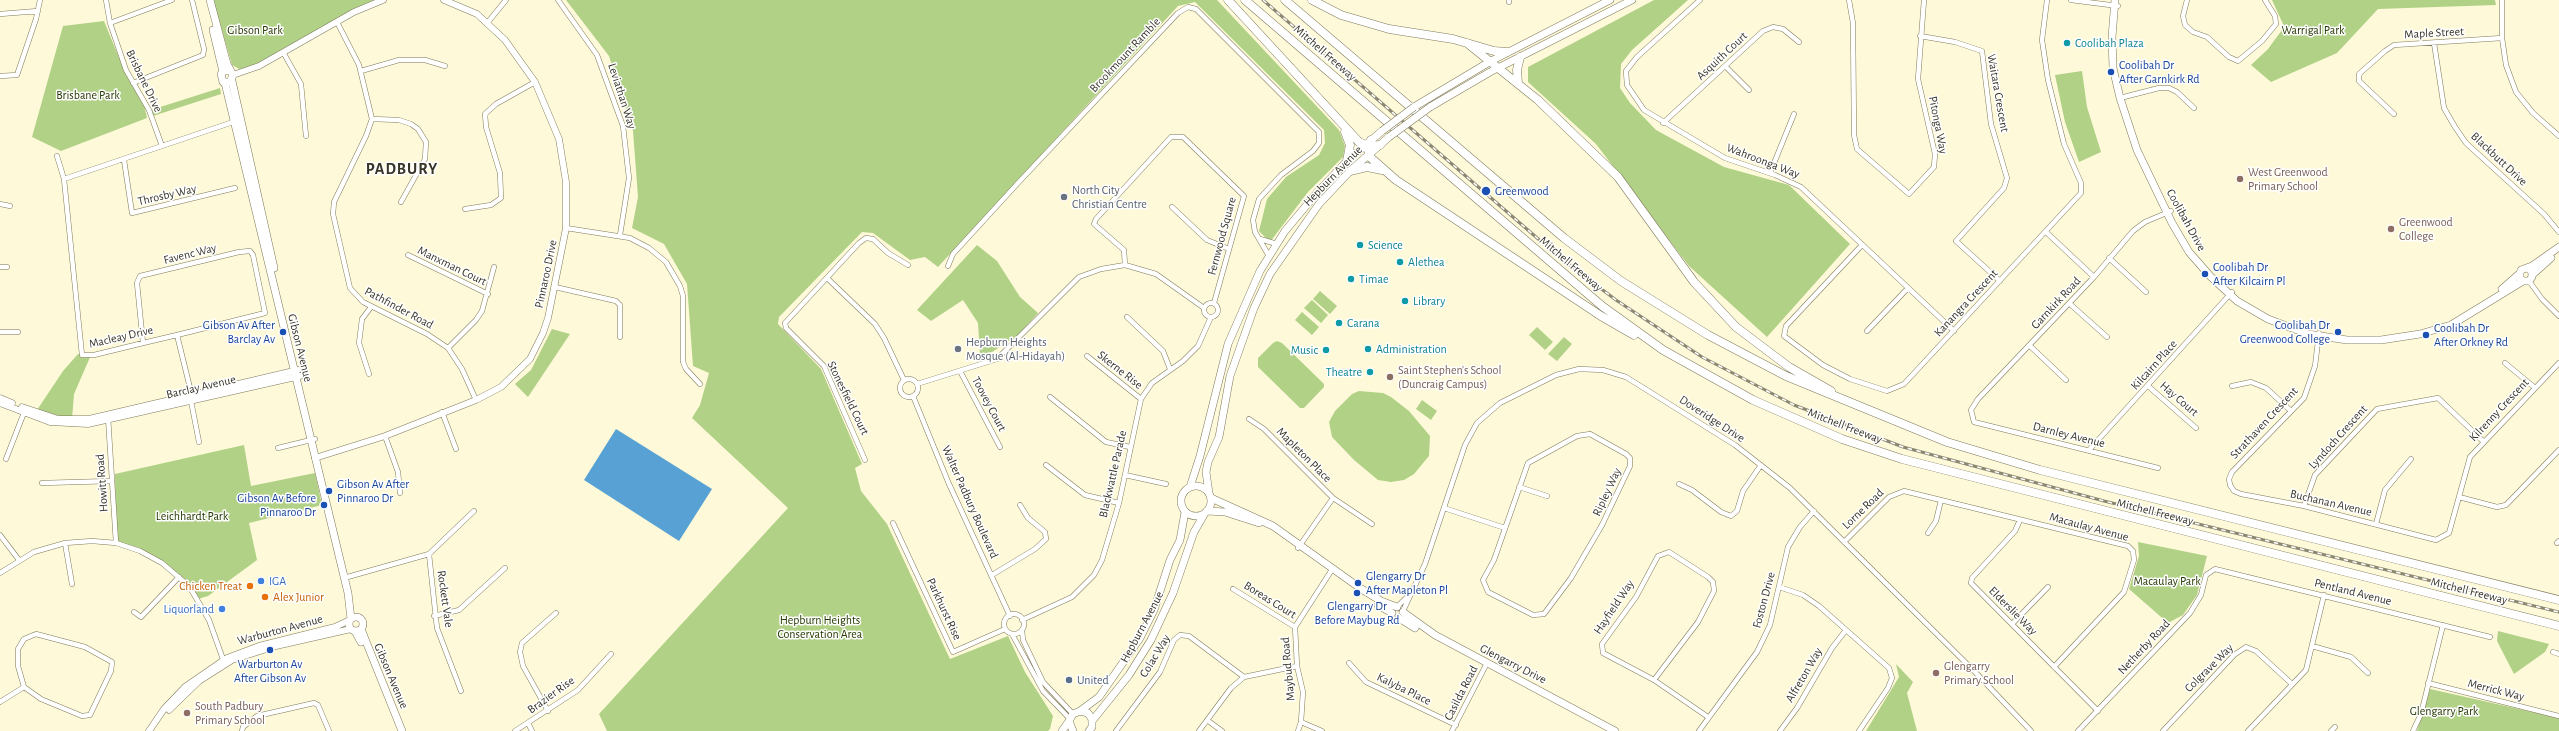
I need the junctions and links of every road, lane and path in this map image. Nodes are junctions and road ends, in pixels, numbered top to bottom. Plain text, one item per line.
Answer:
1 (40, 0) edge
2 (106, 0) edge
3 (172, 0) edge
4 (192, 0) edge
5 (206, 0) edge
6 (210, 0) edge
7 (383, 0) edge
8 (444, 0) edge
9 (506, 0) edge
10 (558, 0) edge
11 (1228, 0) edge
12 (1245, 0) edge
13 (1284, 0) edge
14 (1312, 0) edge
15 (1610, 0) edge
16 (1632, 0) edge
17 (1700, 0) edge
18 (1849, 0) edge
19 (1924, 0) edge
20 (2047, 0) edge
21 (2071, 0) edge
22 (2187, 0) edge
23 (2265, 0) edge
24 (2502, 0) edge
25 (2117, 3) edge
26 (38, 11) junction
27 (0, 14) edge
28 (337, 22) junction
29 (488, 22) junction
30 (110, 23) junction
31 (1920, 36) junction
32 (2502, 38) junction
33 (1799, 42) dead end
34 (1467, 43) junction
35 (2434, 44) junction
36 (283, 52) junction
37 (1507, 52) junction
38 (1520, 57) junction
39 (1491, 61) junction
40 (446, 66) dead end
41 (1725, 66) junction
42 (1500, 68) junction
43 (361, 71) junction
44 (223, 72) junction
45 (0, 76) edge
46 (230, 77) junction
47 (535, 82) junction
48 (132, 83) junction
49 (1518, 83) junction
50 (1749, 90) dead end
51 (2122, 98) junction
52 (2194, 108) dead end
53 (1794, 114) dead end
54 (2394, 114) dead end
55 (372, 120) junction
56 (1338, 120) junction
57 (237, 121) junction
58 (1663, 122) junction
59 (306, 136) dead end
60 (2559, 136) edge
61 (1380, 145) joint
62 (162, 146) junction
63 (1368, 146) junction
64 (57, 156) dead end
65 (124, 160) junction
66 (1347, 161) junction
67 (1350, 171) junction
68 (1385, 171) junction
69 (1770, 173) junction
70 (64, 179) junction
71 (235, 188) dead end
72 (401, 202) dead end
73 (0, 204) edge
74 (10, 206) dead end
75 (1172, 207) dead end
76 (465, 209) dead end
77 (2169, 212) junction
78 (566, 228) junction
79 (2046, 232) junction
80 (2559, 232) edge
81 (620, 236) junction
82 (1260, 239) junction
83 (1277, 244) junction
84 (1862, 245) junction
85 (2559, 247) edge
86 (1229, 249) junction
87 (2559, 252) edge
88 (408, 255) dead end
89 (1269, 256) junction
90 (2109, 258) junction
91 (908, 265) dead end
92 (1125, 265) junction
93 (494, 266) dead end
94 (948, 266) dead end
95 (0, 267) edge
96 (7, 267) dead end
97 (2519, 274) junction
98 (2528, 276) junction
99 (827, 278) junction
100 (2094, 278) junction
101 (2000, 282) junction
102 (555, 287) junction
103 (1908, 288) junction
104 (2146, 292) dead end
105 (2231, 293) junction
106 (488, 294) junction
107 (1214, 303) junction
108 (2070, 304) junction
109 (371, 306) junction
110 (1204, 308) junction
111 (266, 311) joint
112 (2559, 316) edge
113 (1127, 317) dead end
114 (1211, 317) junction
115 (1867, 331) dead end
116 (1954, 331) junction
117 (0, 332) edge
118 (18, 332) dead end
119 (177, 334) junction
120 (2319, 334) junction
121 (620, 337) dead end
122 (2107, 337) dead end
123 (143, 343) junction
124 (2030, 346) junction
125 (448, 348) junction
126 (1663, 350) junction
127 (1087, 356) dead end
128 (2505, 363) dead end
129 (2559, 363) edge
130 (1170, 369) junction
131 (960, 371) junction
132 (297, 373) junction
133 (369, 374) dead end
134 (904, 380) junction
135 (2066, 380) dead end
136 (700, 384) dead end
137 (917, 384) junction
138 (2148, 386) junction
139 (2232, 386) dead end
140 (2534, 387) junction
141 (913, 396) junction
142 (1050, 397) dead end
143 (0, 398) edge
144 (191, 399) junction
145 (1141, 399) junction
146 (476, 400) junction
147 (0, 403) edge
148 (25, 410) junction
149 (1867, 410) junction
150 (2291, 411) junction
151 (442, 412) junction
152 (108, 419) junction
153 (1249, 419) dead end
154 (1974, 422) joint
155 (2196, 428) dead end
156 (384, 436) junction
157 (313, 440) junction
158 (2483, 441) junction
159 (198, 442) dead end
160 (1000, 447) dead end
161 (1130, 447) junction
162 (278, 448) dead end
163 (456, 449) dead end
164 (2089, 450) junction
165 (2559, 450) edge
166 (317, 457) junction
167 (6, 459) dead end
168 (2411, 459) dead end
169 (865, 460) dead end
170 (1046, 465) dead end
171 (1762, 465) junction
172 (2158, 468) dead end
173 (1125, 475) junction
174 (2229, 479) joint
175 (112, 481) junction
176 (42, 483) dead end
177 (1166, 484) dead end
178 (1679, 484) dead end
179 (1190, 487) junction
180 (1519, 487) junction
181 (1897, 492) joint
182 (400, 494) dead end
183 (1210, 495) junction
184 (1548, 496) dead end
185 (2459, 497) junction
186 (1333, 498) junction
187 (1941, 500) junction
188 (1118, 503) junction
189 (1020, 504) dead end
190 (2304, 506) junction
191 (1444, 508) junction
192 (474, 511) dead end
193 (1814, 511) junction
194 (1185, 512) junction
195 (1206, 512) junction
196 (2020, 520) junction
197 (893, 523) dead end
198 (1372, 524) dead end
199 (2376, 524) junction
200 (1505, 528) junction
201 (1928, 533) dead end
202 (0, 535) edge
203 (2436, 540) joint
204 (1844, 542) junction
205 (65, 543) junction
206 (116, 543) junction
207 (1299, 546) junction
208 (429, 554) junction
209 (19, 560) junction
210 (504, 568) dead end
211 (1331, 570) junction
212 (2211, 570) joint
213 (0, 573) edge
214 (992, 575) junction
215 (179, 577) junction
216 (346, 577) junction
217 (72, 584) dead end
218 (1779, 587) junction
219 (2048, 587) dead end
220 (1234, 589) dead end
221 (2324, 595) junction
222 (2559, 600) edge
223 (1399, 611) junction
224 (134, 612) dead end
225 (556, 613) dead end
226 (434, 616) junction
227 (1010, 616) junction
228 (353, 619) junction
229 (1022, 620) junction
230 (2012, 624) junction
231 (2443, 625) junction
232 (2559, 626) edge
233 (1295, 627) junction
234 (1005, 629) junction
235 (356, 630) junction
236 (1022, 630) junction
237 (1846, 630) junction
238 (1012, 634) junction
239 (2490, 637) dead end
240 (2312, 646) junction
241 (2553, 652) dead end
242 (611, 654) dead end
243 (2559, 654) edge
244 (224, 661) junction
245 (1349, 663) dead end
246 (1486, 665) junction
247 (1297, 666) junction
248 (2054, 667) junction
249 (2368, 673) dead end
250 (1244, 677) junction
251 (1654, 680) junction
252 (2292, 684) junction
253 (2428, 684) junction
254 (24, 687) junction
255 (461, 691) dead end
256 (0, 702) edge
257 (548, 711) junction
258 (2098, 711) junction
259 (1073, 716) junction
260 (2559, 716) edge
261 (1708, 717) junction
262 (1207, 720) junction
263 (1092, 721) junction
264 (1301, 722) junction
265 (528, 723) junction
266 (1456, 725) junction
267 (2335, 727) dead end
268 (149, 731) edge
269 (154, 731) edge
270 (242, 731) edge
271 (329, 731) edge
272 (397, 731) edge
273 (402, 731) edge
274 (515, 731) edge
275 (532, 731) edge
276 (1062, 731) edge
277 (1073, 731) edge
278 (1089, 731) edge
279 (1116, 731) edge
280 (1199, 731) edge
281 (1222, 731) edge
282 (1298, 731) edge
283 (1322, 731) edge
284 (1452, 731) edge
285 (1607, 731) edge
286 (1615, 731) edge
287 (1698, 731) edge
288 (1780, 731) edge
289 (1859, 731) edge
290 (2031, 731) edge
291 (2078, 731) edge
292 (2163, 731) edge
293 (2248, 731) edge
294 (2331, 731) edge
295 (2413, 731) edge

1 - 26 street
2 - 30 street, Brisbane Drive
3 - 30 street
4 - 48 street
5 - 44 main road
6 - 46 main road, Gibson Avenue
7 - 28 street
8 - 29 street, Pinnaroo Drive
9 - 29 street
10 - 81 street, Leviathan Way
11 - 56 highway
12 - 126 highway, Mitchell Freeway
13 - 149 highway, Mitchell Freeway
14 - 34 highway
15 - 37 main road, Hepburn Avenue
16 - 38 main road, Hepburn Avenue
17 - 58 street, Wahroonga Way
18 - 31 street, Pitonga Way
19 - 31 street, Pitonga Way
20 - 79 street, Kanangra Crescent
21 - 25 street
22 - 23 street
24 - 32 street
25 - 51 main road, Coolibah Drive
26 - 27 street
26 - 45 street
28 - 36 street
28 - 43 street
29 - 47 street, Pinnaroo Drive
30 - 48 street, Brisbane Drive
31 - 101 street, Waitara Crescent
32 - 35 street, Maple Street
32 - 60 street
33 - 41 street, Asquith Court
34 - 37 highway
34 - 39 highway
35 - 54 street, Maple Street
35 - 80 street, Blackbutt Drive
36 - 46 street
36 - 59 street
37 - 39 main road, Hepburn Avenue
38 - 42 main road, Hepburn Avenue
38 - 49 highway
39 - 42 highway
39 - 63 main road, Hepburn Avenue, bridge
40 - 43 street
41 - 50 street
41 - 58 street, Asquith Court
42 - 49 highway
42 - 61 main road, Hepburn Avenue, bridge
43 - 55 street
44 - 46 main road
44 - 46 main road
46 - 57 main road, Gibson Avenue
47 - 76 street
47 - 78 street, Pinnaroo Drive
48 - 62 street, Brisbane Drive
49 - 149 highway
51 - 52 street
51 - 77 main road, Coolibah Drive
53 - 69 street
55 - 72 street
55 - 109 street, Pathfinder Road
56 - 63 highway
56 - 66 highway
57 - 62 street
57 - 132 main road, Gibson Avenue
58 - 69 street, Wahroonga Way
61 - 63 highway
62 - 65 street
63 - 66 main road, Hepburn Avenue
63 - 67 main road, Hepburn Avenue
63 - 68 highway
64 - 70 street, Macleay Drive
65 - 70 street
65 - 71 street, Throsby Way
66 - 83 main road, Hepburn Avenue
67 - 68 highway
67 - 183 main road, Hepburn Avenue
68 - 126 highway
69 - 84 street, Wahroonga Way
70 - 123 street, Macleay Drive
73 - 74 street
75 - 86 street
77 - 90 street, Garnkirk Road
77 - 105 main road, Coolibah Drive
78 - 81 street
78 - 102 street, Pinnaroo Drive
79 - 100 street
79 - 101 street, Kanangra Crescent
81 - 136 street
82 - 83 street
82 - 89 street, Brookmount Ramble
82 - 94 street, Brookmount Ramble
83 - 89 main road, Hepburn Avenue
84 - 103 street, Wahroonga Way
84 - 116 street, Kanangra Crescent
85 - 98 main road, Coolibah Drive
86 - 92 street, Fernwood Square
86 - 107 street, Fernwood Square
87 - 98 main road, Coolibah Drive
88 - 106 street, Manxman Court
89 - 179 main road, Hepburn Avenue
90 - 100 street, Garnkirk Road
90 - 104 street
91 - 99 street
92 - 110 street
92 - 131 street
93 - 106 street
95 - 96 street
97 - 98 main road
97 - 98 main road, Coolibah Drive
97 - 120 main road, Coolibah Drive
98 - 112 street
98 - 120 main road, Coolibah Drive
99 - 134 street
99 - 169 street, Stonesfield Court
100 - 108 street, Garnkirk Road
101 - 116 street, Kanangra Crescent
102 - 121 street
102 - 146 street, Pinnaroo Drive
103 - 115 street
103 - 116 street, Wahroonga Way
105 - 120 main road, Coolibah Drive
105 - 138 street, Kilcairn Place
106 - 125 street
107 - 110 street
107 - 114 street
108 - 122 street
108 - 124 street, Garnkirk Road
109 - 125 street, Pathfinder Road
109 - 133 street
110 - 114 street
111 - 119 street, Macleay Drive
111 - 123 street, Favenc Way
113 - 130 street
114 - 130 street, Blackwattle Parade
117 - 118 street
119 - 123 street, Macleay Drive
119 - 144 street
120 - 150 street, Strathaven Crescent
124 - 135 street
124 - 154 street, Garnkirk Road
125 - 146 street, Pathfinder Road
126 - 232 highway, Mitchell Freeway
127 - 145 street, Skerne Rise
128 - 140 street
129 - 140 street, Kilrenny Crescent
130 - 145 street, Blackwattle Parade
131 - 137 street
131 - 160 street, Toovey Court
132 - 144 street, Barclay Avenue
132 - 157 main road, Gibson Avenue
134 - 137 street
134 - 141 street
137 - 141 street
138 - 155 street, Hay Court
138 - 164 street, Kilcairn Place
139 - 150 street
140 - 158 street, Kilrenny Crescent
141 - 214 street, Walter Padbury Boulevard
142 - 161 street
143 - 148 street, Barclay Avenue
144 - 152 street, Barclay Avenue
144 - 159 street
145 - 161 street, Blackwattle Parade
146 - 151 street, Pinnaroo Drive
147 - 148 street, Barclay Avenue
148 - 152 street, Barclay Avenue
148 - 167 street
149 - 222 highway, Mitchell Freeway
150 - 174 street, Strathaven Crescent
151 - 156 street, Pinnaroo Drive
151 - 163 street
152 - 175 street, Howitt Road
153 - 186 street, Mapleton Place
154 - 164 street, Darnley Avenue
156 - 166 street, Pinnaroo Drive
156 - 182 street
157 - 162 street
157 - 166 main road, Gibson Avenue
158 - 185 street, Kilrenny Crescent
158 - 190 street, Lyndoch Crescent
161 - 173 street, Blackwattle Parade
164 - 172 street, Darnley Avenue
165 - 185 street
166 - 216 main road, Gibson Avenue
168 - 199 street
170 - 188 street
171 - 178 street
171 - 191 street, Doveridge Drive
171 - 193 street, Doveridge Drive
173 - 177 street
173 - 188 street, Blackwattle Parade
174 - 190 street, Buchanan Avenue
175 - 176 street
175 - 206 street, Howitt Road
179 - 183 main road
179 - 194 main road
180 - 184 street
180 - 200 street, Ripley Way
180 - 200 street, Ripley Way
181 - 187 street, Macaulay Avenue
181 - 204 street, Lorne Road
183 - 195 main road
183 - 207 main road, Glengarry Drive
185 - 203 street, Kilrenny Crescent
186 - 198 street
186 - 207 street, Mapleton Place
187 - 196 street, Macaulay Avenue
187 - 201 street
188 - 229 street, Blackwattle Parade
189 - 214 street
190 - 199 street, Buchanan Avenue
191 - 200 street
191 - 223 street, Doveridge Drive
192 - 208 street
193 - 204 street, Doveridge Drive
193 - 218 street, Foston Drive
194 - 195 main road
194 - 259 main road, Hepburn Avenue
195 - 207 main road, Glengarry Drive
195 - 263 main road, Hepburn Avenue
196 - 230 street, Elderslie Way
196 - 248 street, Macaulay Avenue
197 - 234 street, Parkhurst Rise
199 - 203 street, Buchanan Avenue
202 - 209 street
204 - 290 street, Doveridge Drive
205 - 206 street
205 - 209 street
205 - 217 street
206 - 215 street
207 - 211 main road, Glengarry Drive
208 - 216 street
208 - 226 street, Rockett Vale
209 - 213 street
210 - 226 street
211 - 223 main road, Glengarry Drive
211 - 233 street, Maybud Road
212 - 221 street, Pentland Avenue
212 - 258 street, Netherby Road
214 - 227 street, Walter Padbury Boulevard
215 - 224 street
215 - 244 street
216 - 228 main road, Gibson Avenue
218 - 237 street
218 - 261 street, Foston Drive
219 - 230 street
220 - 233 street, Boreas Court
221 - 231 street, Pentland Avenue
221 - 240 street
223 - 246 main road, Glengarry Drive
225 - 257 street
226 - 255 street, Rockett Vale
227 - 229 street
227 - 234 street
228 - 235 main road
228 - 235 main road
228 - 244 street, Warburton Avenue
229 - 236 street
230 - 248 street, Elderslie Way
231 - 239 street, Pentland Avenue
231 - 253 street
233 - 247 street, Maybud Road
234 - 238 street
235 - 244 street, Warburton Avenue
235 - 272 main road, Gibson Avenue
235 - 273 main road, Gibson Avenue
236 - 238 street
236 - 259 street
237 - 288 street, Alfreton Way
237 - 289 street
238 - 259 street
240 - 249 street
240 - 252 street
241 - 243 street
242 - 257 street, Brazier Rise
244 - 268 street, Warburton Avenue
244 - 269 street, Warburton Avenue
245 - 266 street, Kalyba Place
246 - 266 street, Casilda Road
246 - 285 main road, Glengarry Drive
246 - 286 main road, Glengarry Drive
247 - 250 street
247 - 264 street, Maybud Road
248 - 258 street, Elderslie Way
250 - 262 street
250 - 279 street, Colac Way
251 - 251 street, Hayfield Way
251 - 261 street, Hayfield Way
252 - 292 street, Colgrave Way
252 - 293 street
253 - 260 street, Merrick Way
253 - 295 street
254 - 254 street
254 - 256 street
257 - 265 street, Brazier Rise
258 - 291 street, Netherby Road
259 - 263 main road
259 - 276 main road, Hepburn Avenue
259 - 277 main road
261 - 287 street, Foston Drive
262 - 280 street
262 - 281 street
263 - 278 main road
264 - 282 street, Maybud Road
264 - 283 street
265 - 274 street, Brazier Rise
265 - 275 street
266 - 284 street, Casilda Road
267 - 294 street
270 - 271 street

